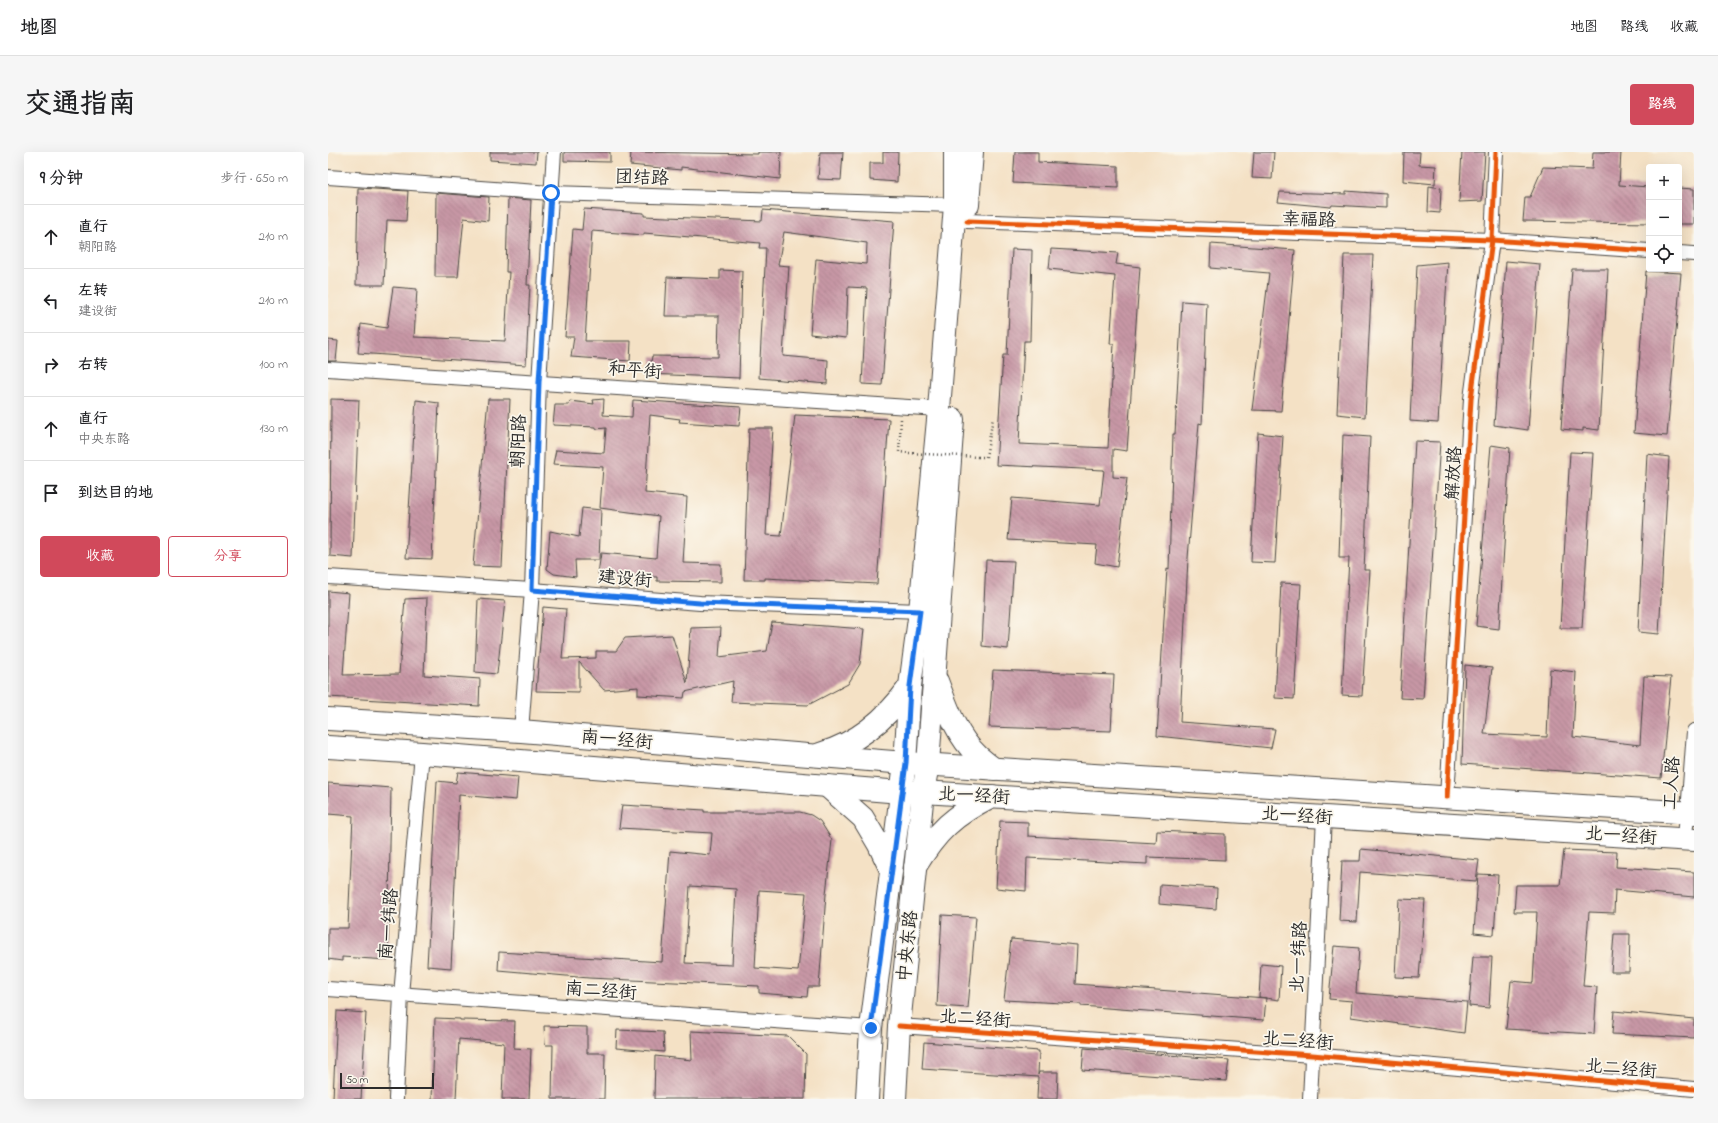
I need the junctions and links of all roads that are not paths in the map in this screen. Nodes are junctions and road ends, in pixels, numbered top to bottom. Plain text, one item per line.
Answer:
1 (554, 152) edge
2 (955, 152) edge
3 (972, 152) edge
4 (1496, 152) edge
5 (328, 177) edge
6 (551, 193) junction
7 (961, 213) junction
8 (1492, 240) junction
9 (1646, 251) edge
10 (1682, 253) edge
11 (1694, 254) edge
12 (328, 369) edge
13 (539, 382) junction
14 (939, 409) junction
15 (328, 577) edge
16 (532, 590) junction
17 (920, 611) junction
18 (935, 673) junction
19 (910, 686) junction
20 (328, 719) edge
21 (521, 731) junction
22 (1694, 731) edge
23 (328, 747) edge
24 (422, 753) junction
25 (814, 756) junction
26 (906, 763) junction
27 (928, 764) junction
28 (994, 769) junction
29 (827, 786) junction
30 (901, 792) junction
31 (923, 792) junction
32 (992, 796) junction
33 (1447, 798) junction
34 (1691, 813) edge
35 (1324, 817) junction
36 (1689, 839) edge
37 (915, 867) junction
38 (891, 870) junction
39 (328, 989) edge
40 (401, 994) junction
41 (899, 1026) junction
42 (871, 1028) junction
43 (1312, 1055) junction
44 (1694, 1089) edge
45 (396, 1099) edge
46 (867, 1099) edge
47 (895, 1099) edge
48 (1310, 1099) edge

1 - 6 street, 朝阳路
2 - 7 main road
3 - 7 main road
4 - 8 street, 解放路
5 - 6 street, 团结路
6 - 7 street, 团结路
6 - 13 street, 朝阳路
7 - 8 street, 幸福路
7 - 14 main road, 中央东路
7 - 18 main road, 中央东路
8 - 9 street, 幸福路
8 - 33 street, 解放路
10 - 11 street
12 - 13 street, 和平街
13 - 14 street, 和平街
13 - 16 street, 朝阳路
14 - 17 main road, 中央东路
15 - 16 street, 建设街
16 - 17 street, 建设街
16 - 21 street, 朝阳路
17 - 19 main road, 中央东路
18 - 27 main road, 中央东路
18 - 28 main road
19 - 25 main road
19 - 26 main road, 中央东路
20 - 21 main road, 南一经街
21 - 25 main road, 南一经街
22 - 34 street, 工人路
23 - 24 main road, 南一经街
24 - 29 main road, 南一经街
24 - 40 street, 南一纬路
25 - 26 main road, 南一经街
26 - 27 main road, 北一经街
26 - 30 main road, 中央东路
27 - 28 main road, 北一经街
27 - 31 main road, 中央东路
28 - 33 main road, 北一经街
29 - 30 main road, 南一经街
29 - 38 main road
30 - 31 main road, 北一经街
30 - 38 main road, 中央东路
31 - 32 main road, 北一经街
31 - 37 main road, 中央东路
32 - 35 main road, 北一经街
32 - 37 main road
33 - 34 main road, 北一经街
34 - 36 street, 工人路
35 - 36 main road, 北一经街
35 - 43 street, 北一纬路
37 - 41 main road, 中央东路
38 - 42 main road, 中央东路
39 - 40 street, 南二经街
40 - 42 street, 南二经街
40 - 45 street, 南一纬路
41 - 43 street, 北二经街
41 - 47 main road, 中央东路
42 - 46 main road, 中央东路
43 - 44 street, 北二经街
43 - 48 street, 北一纬路

